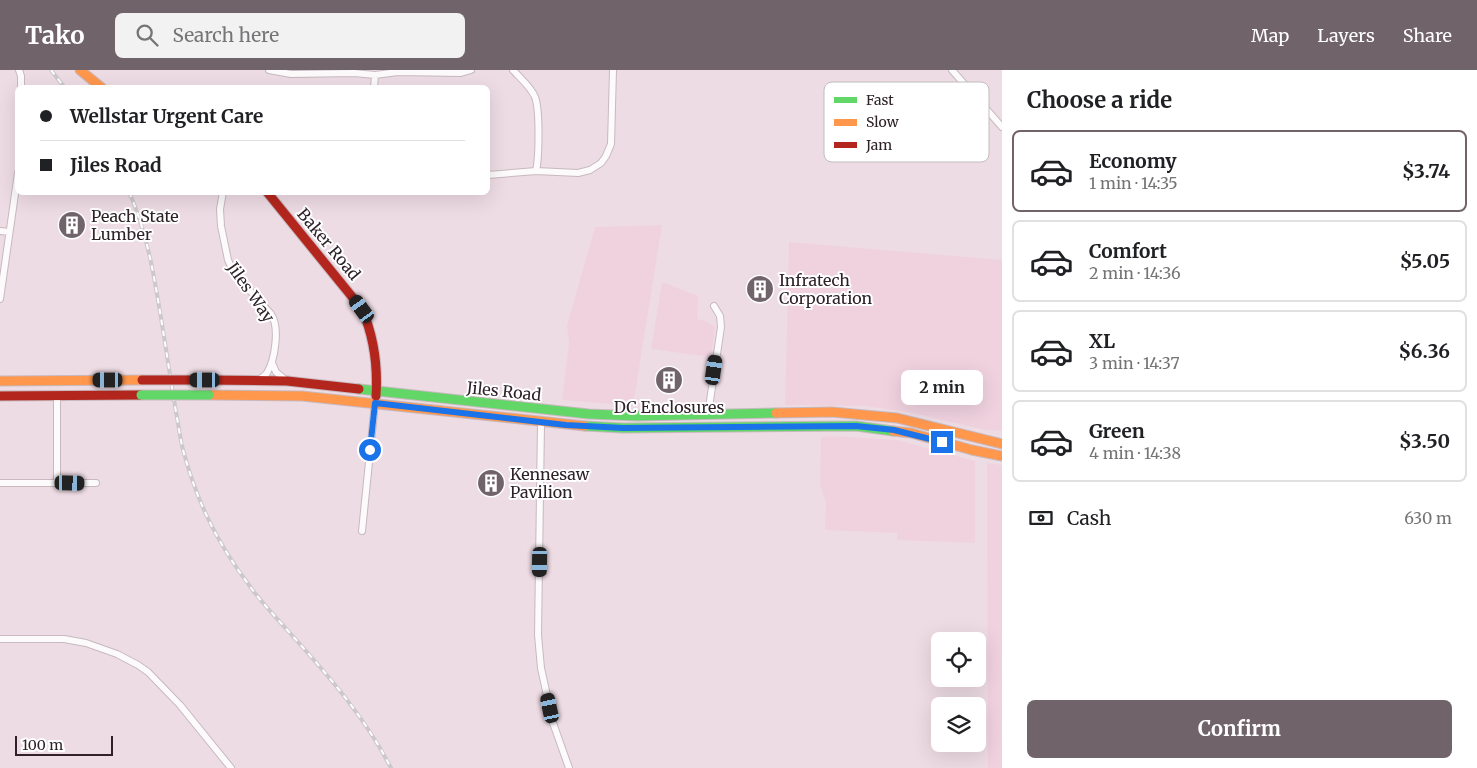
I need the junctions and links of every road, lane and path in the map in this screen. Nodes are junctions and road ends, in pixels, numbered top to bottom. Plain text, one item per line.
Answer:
1 (19, 70) edge
2 (80, 70) edge
3 (269, 70) edge
4 (471, 70) edge
5 (513, 70) edge
6 (613, 70) edge
7 (952, 70) edge
8 (375, 75) junction
9 (963, 82) edge
10 (21, 85) edge
11 (98, 85) edge
12 (374, 85) edge
13 (989, 111) edge
14 (1002, 126) edge
15 (536, 171) junction
16 (490, 175) edge
17 (15, 192) edge
18 (222, 195) edge
19 (269, 195) edge
20 (0, 230) edge
21 (9, 232) junction
22 (0, 299) edge
23 (714, 306) dead end
24 (272, 363) junction
25 (256, 380) junction
26 (0, 381) edge
27 (288, 381) junction
28 (376, 391) junction
29 (0, 396) edge
30 (57, 396) junction
31 (375, 403) junction
32 (708, 414) junction
33 (541, 423) junction
34 (1002, 444) edge
35 (1002, 456) edge
36 (0, 483) edge
37 (57, 483) junction
38 (96, 483) dead end
39 (362, 531) dead end
40 (0, 639) edge
41 (232, 768) edge
42 (569, 768) edge

1 - 10 street
2 - 11 street
3 - 8 street
4 - 8 street
5 - 15 street
6 - 15 street
7 - 9 street
8 - 12 street
13 - 14 street
15 - 16 street
17 - 21 street
18 - 24 street, Jiles Way
19 - 28 street, Baker Road
20 - 21 street
21 - 22 street
23 - 32 street
24 - 25 street
24 - 27 street
25 - 26 street, Jiles Road, bridge
25 - 27 street, Jiles Road
27 - 28 street, Jiles Road
28 - 31 street, Baker Road
28 - 32 street, Jiles Road
29 - 30 street, Jiles Road
30 - 31 street, Jiles Road, bridge
30 - 37 street
31 - 33 street, Jiles Road
31 - 39 street
32 - 34 street, Jiles Road
33 - 35 street, Jiles Road
33 - 42 street
36 - 37 street
37 - 38 street
40 - 41 street

